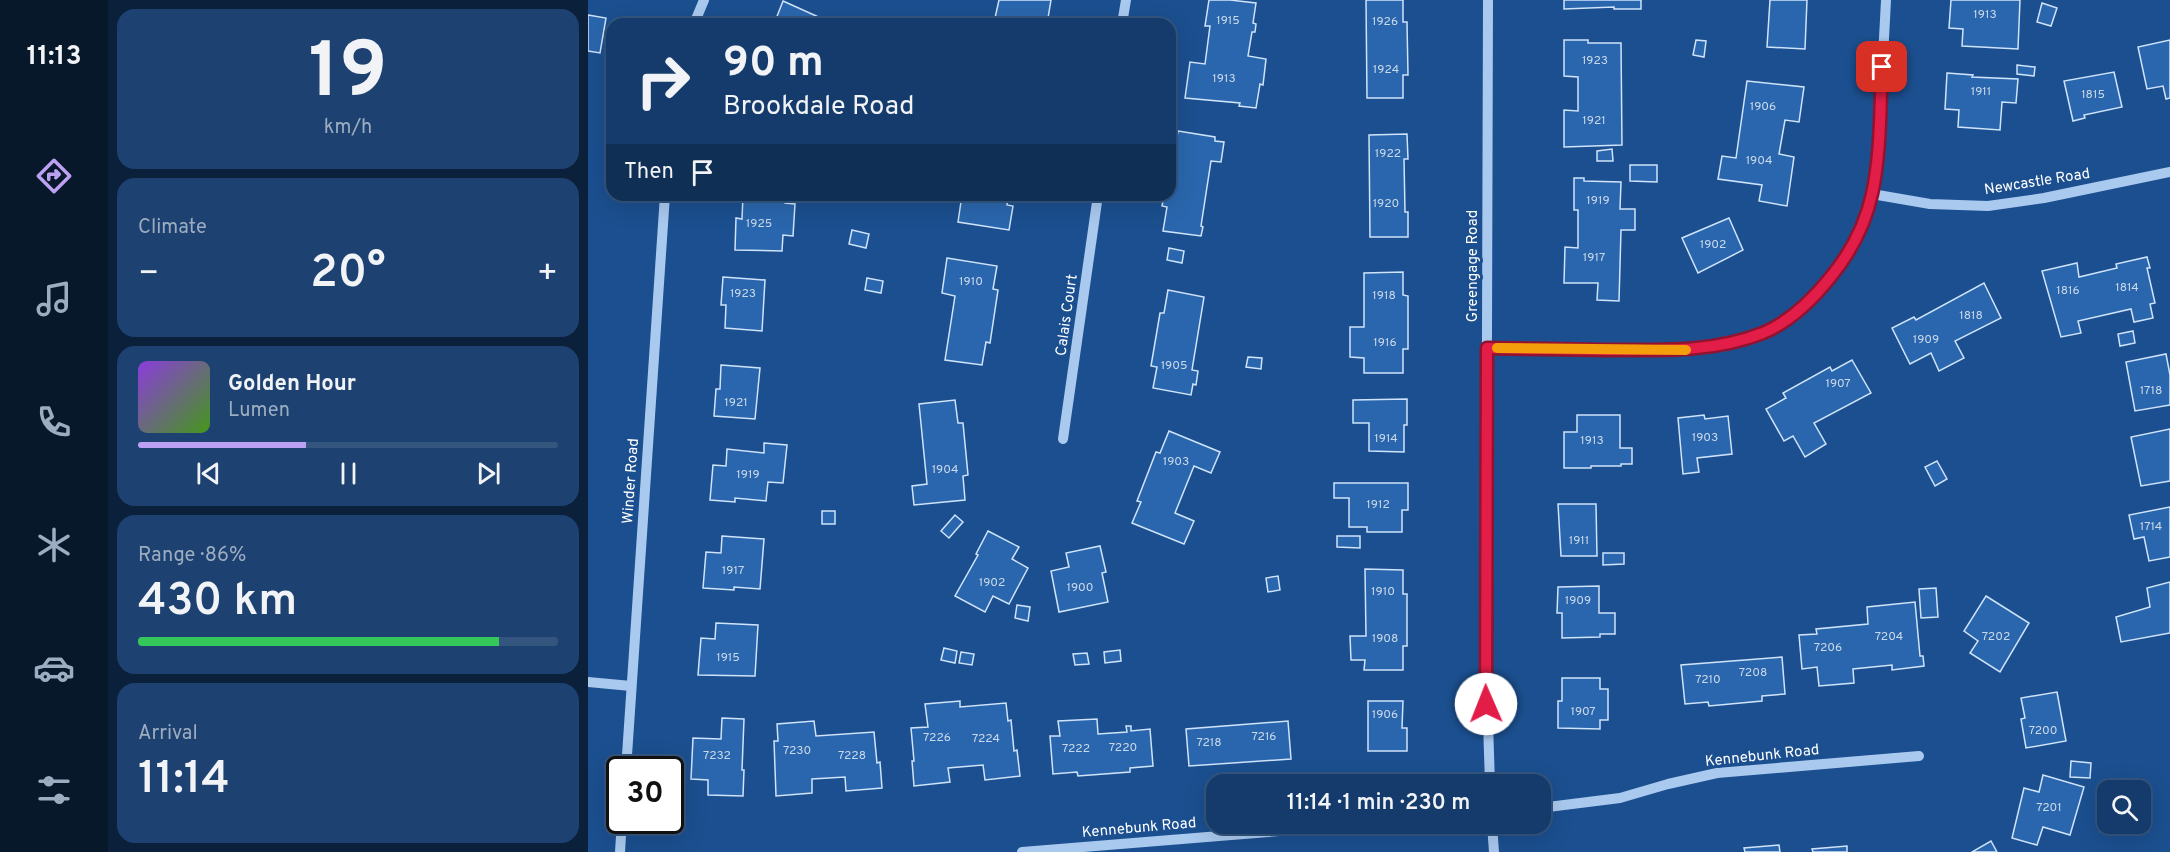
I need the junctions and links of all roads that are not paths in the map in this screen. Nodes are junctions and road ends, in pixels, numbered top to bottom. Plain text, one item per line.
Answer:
1 (704, 0) edge
2 (1126, 0) edge
3 (1488, 0) edge
4 (1887, 0) edge
5 (696, 18) edge
6 (1123, 18) edge
7 (2170, 172) edge
8 (1872, 194) junction
9 (665, 201) edge
10 (1097, 201) edge
11 (1487, 348) junction
12 (1063, 439) dead end
13 (588, 682) edge
14 (631, 686) junction
15 (627, 756) edge
16 (1919, 756) dead end
17 (1490, 774) edge
18 (1551, 807) edge
19 (621, 834) edge
20 (1243, 834) edge
21 (1493, 834) edge
22 (620, 852) edge
23 (1022, 852) edge
24 (1494, 852) edge

1 - 5 street
2 - 6 street
3 - 11 street, Greengage Road
4 - 8 street
7 - 8 street, Newcastle Road
8 - 11 street
9 - 14 street, Winder Road
10 - 12 street, Calais Court
11 - 17 street, Greengage Road
13 - 14 street
14 - 15 street, Winder Road
16 - 18 street, Kennebunk Road
19 - 22 street
20 - 23 street, Kennebunk Road
21 - 24 street

